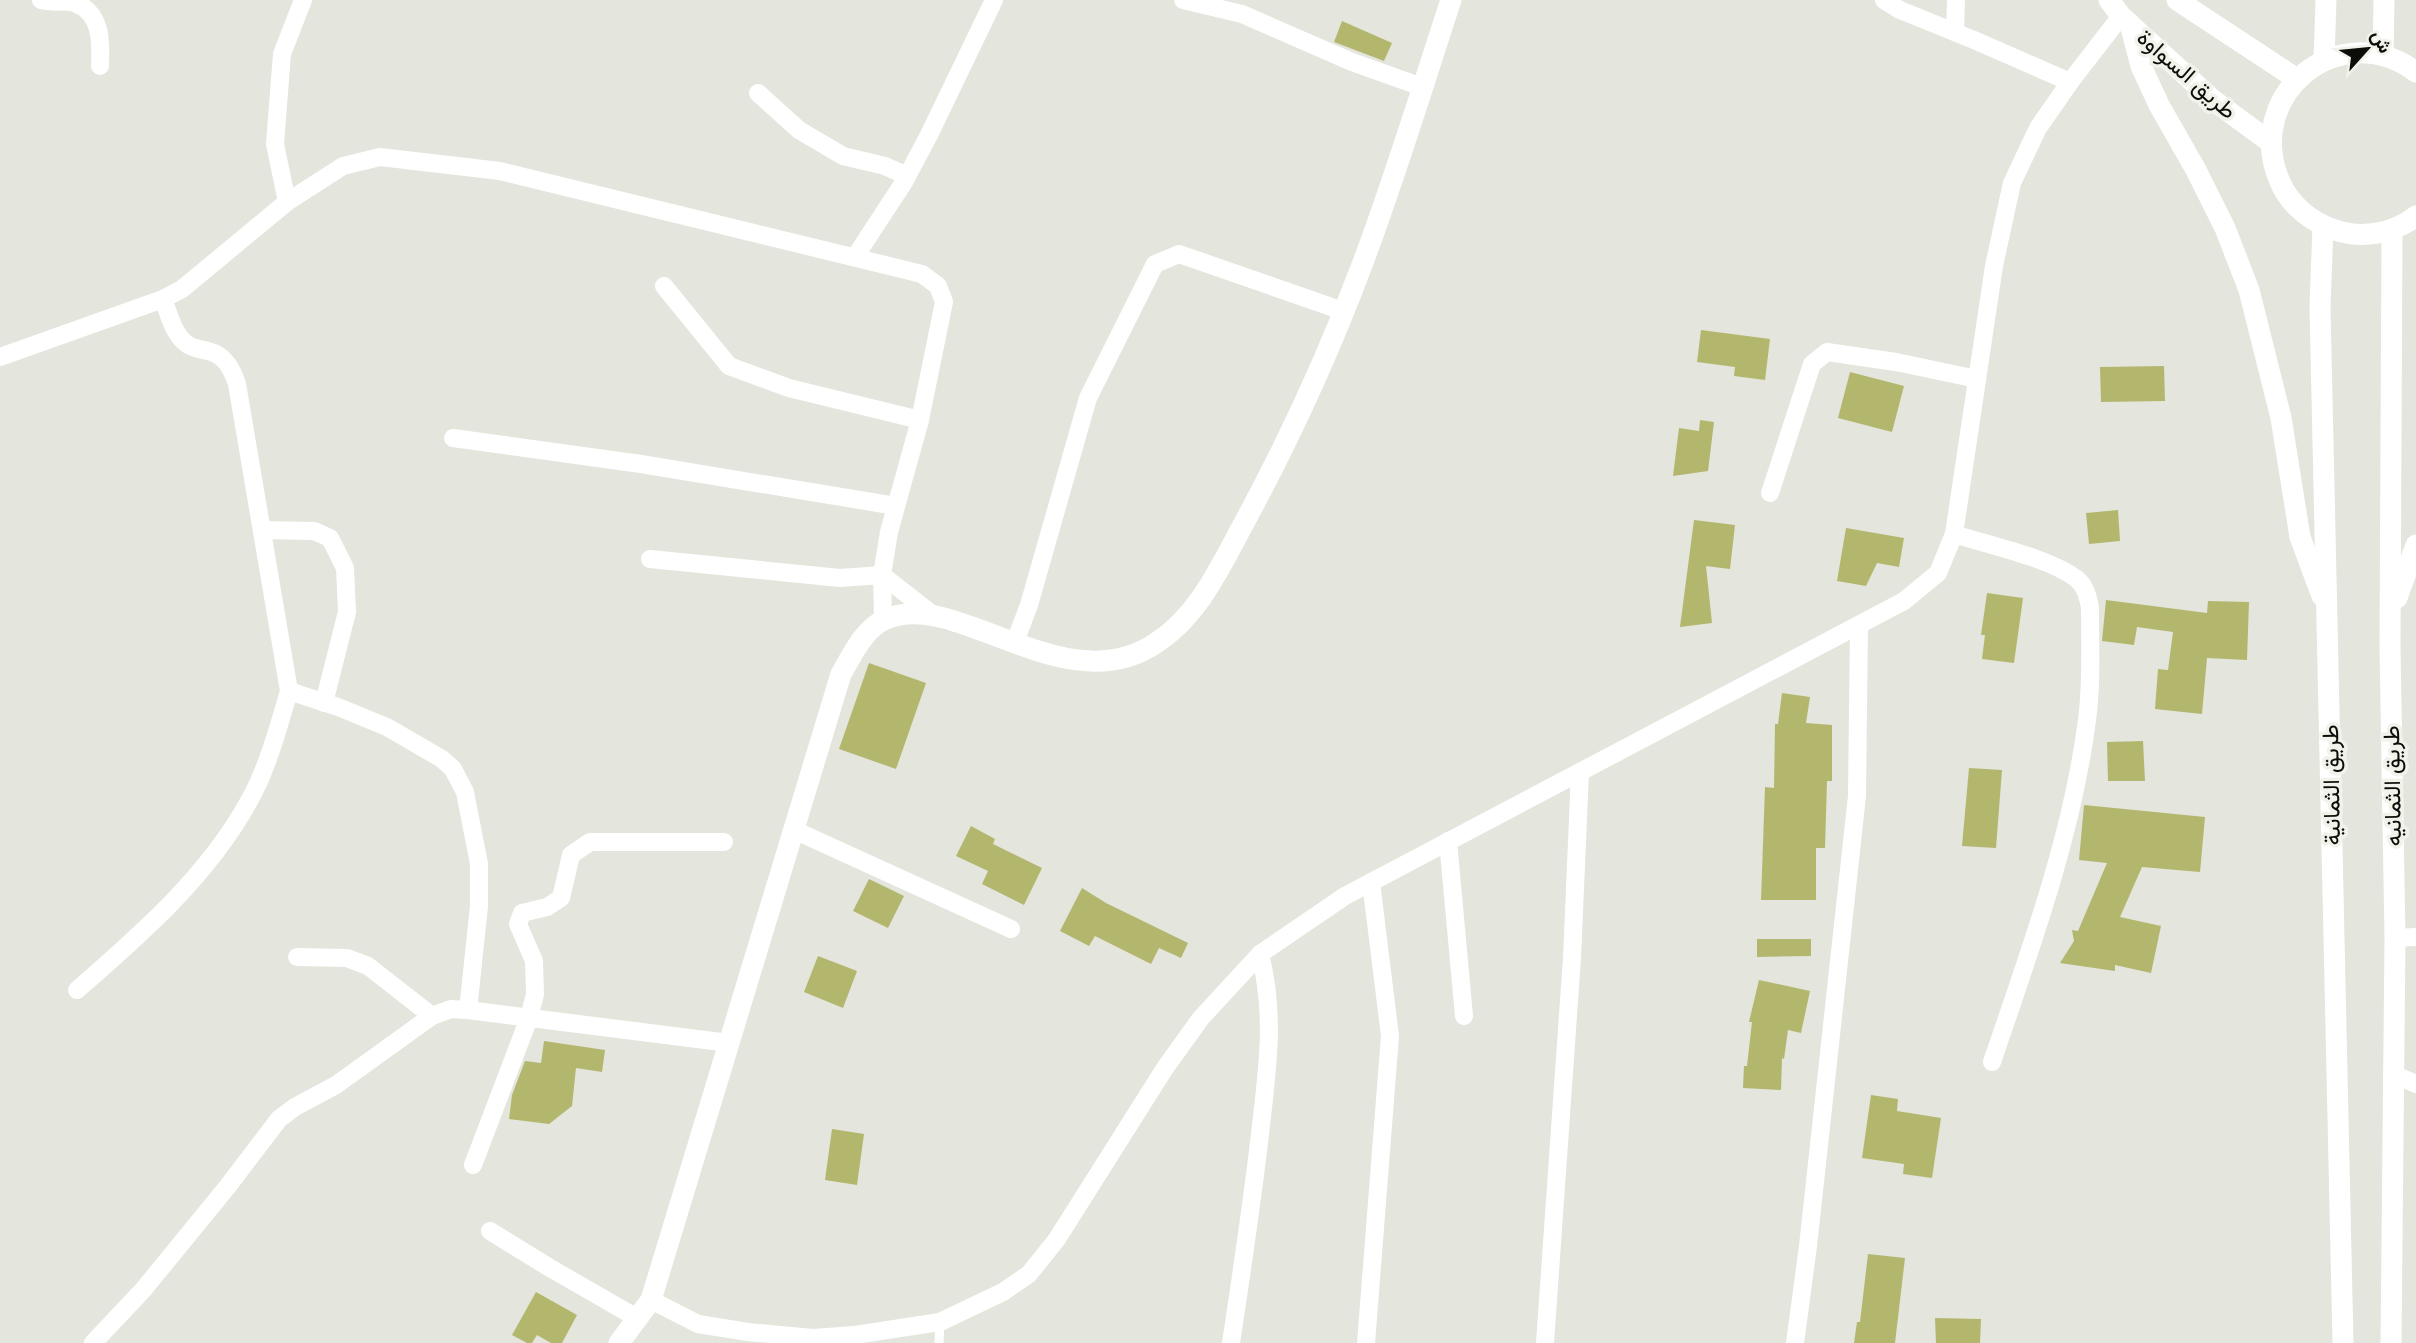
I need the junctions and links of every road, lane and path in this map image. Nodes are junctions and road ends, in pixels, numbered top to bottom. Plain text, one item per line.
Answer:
1 (41, 0) edge
2 (303, 0) edge
3 (994, 0) edge
4 (1183, 0) edge
5 (1451, 0) edge
6 (1884, 0) edge
7 (1956, 0) edge
8 (2177, 0) edge
9 (2326, 0) edge
10 (2384, 0) edge
11 (2120, 14) edge
12 (1955, 32) junction
13 (2384, 55) junction
14 (2324, 60) junction
15 (100, 66) dead end
16 (2416, 72) edge
17 (2297, 79) junction
18 (2070, 82) junction
19 (1422, 87) junction
20 (758, 93) dead end
21 (2270, 142) junction
22 (907, 176) junction
23 (287, 202) junction
24 (2416, 216) edge
25 (2323, 226) junction
26 (2392, 230) junction
27 (855, 257) junction
28 (664, 286) dead end
29 (163, 299) junction
30 (1343, 311) junction
31 (0, 357) edge
32 (1977, 379) junction
33 (920, 420) junction
34 (453, 438) dead end
35 (1770, 493) dead end
36 (896, 506) junction
37 (262, 530) junction
38 (1954, 534) junction
39 (2416, 545) edge
40 (650, 559) dead end
41 (882, 575) junction
42 (2327, 607) junction
43 (932, 614) junction
44 (2391, 614) junction
45 (883, 620) junction
46 (1859, 625) junction
47 (1015, 642) junction
48 (289, 691) junction
49 (324, 702) junction
50 (1580, 772) junction
51 (794, 830) junction
52 (1448, 841) junction
53 (724, 842) dead end
54 (1371, 882) junction
55 (1011, 929) dead end
56 (2406, 938) edge
57 (1260, 954) junction
58 (297, 957) dead end
59 (78, 990) dead end
60 (468, 1010) junction
61 (432, 1016) junction
62 (1464, 1016) dead end
63 (529, 1018) junction
64 (729, 1043) junction
65 (1992, 1062) dead end
66 (2395, 1075) junction
67 (2416, 1084) edge
68 (473, 1166) dead end
69 (490, 1231) dead end
70 (651, 1300) junction
71 (638, 1318) junction
72 (940, 1322) junction
73 (813, 1340) edge
74 (93, 1343) edge
75 (619, 1343) edge
76 (939, 1343) edge
77 (1231, 1343) edge
78 (1366, 1343) edge
79 (1545, 1343) edge
80 (1794, 1343) edge
81 (2343, 1343) edge
82 (2391, 1343) edge

1 - 15 street
2 - 23 street
3 - 22 street
4 - 19 street
5 - 19 street
6 - 12 street
7 - 12 street
8 - 17 street
9 - 14 street
10 - 13 street
11 - 18 street
11 - 21 street, طريق السواوة
11 - 42 street
12 - 18 street
13 - 14 street
13 - 16 street
14 - 17 street
17 - 21 street
18 - 32 street
19 - 30 street
20 - 22 street
21 - 25 street
22 - 27 street
23 - 27 street
23 - 29 street
24 - 26 street
25 - 26 street
25 - 42 street, طريق الثمانية
26 - 44 street, طريق الثمانيه
27 - 33 street
28 - 33 street
29 - 31 street
29 - 37 street
30 - 47 street
30 - 47 street
32 - 35 street
32 - 38 street
33 - 36 street
34 - 36 street
36 - 41 street
37 - 48 street
37 - 49 street
38 - 46 street
38 - 65 street
39 - 44 street
40 - 41 street
41 - 43 street
41 - 45 street
42 - 81 street, طريق الثمانية
43 - 45 street
43 - 47 street
44 - 56 street, طريق الثمانيه
45 - 51 street
46 - 50 street
46 - 80 street
48 - 49 street
48 - 59 street
49 - 60 street
50 - 52 street
50 - 79 street
51 - 55 street
51 - 64 street
52 - 54 street
52 - 62 street
53 - 63 street
54 - 57 street
54 - 78 street
56 - 66 street, طريق الثمانيه
57 - 72 street
57 - 77 street
58 - 61 street
60 - 61 street
60 - 63 street
61 - 74 street
63 - 64 street
63 - 68 street
64 - 70 street
66 - 67 street
66 - 82 street, طريق الثمانيه
69 - 71 street
70 - 71 street
70 - 73 street
71 - 75 street
72 - 73 street
72 - 76 lane

